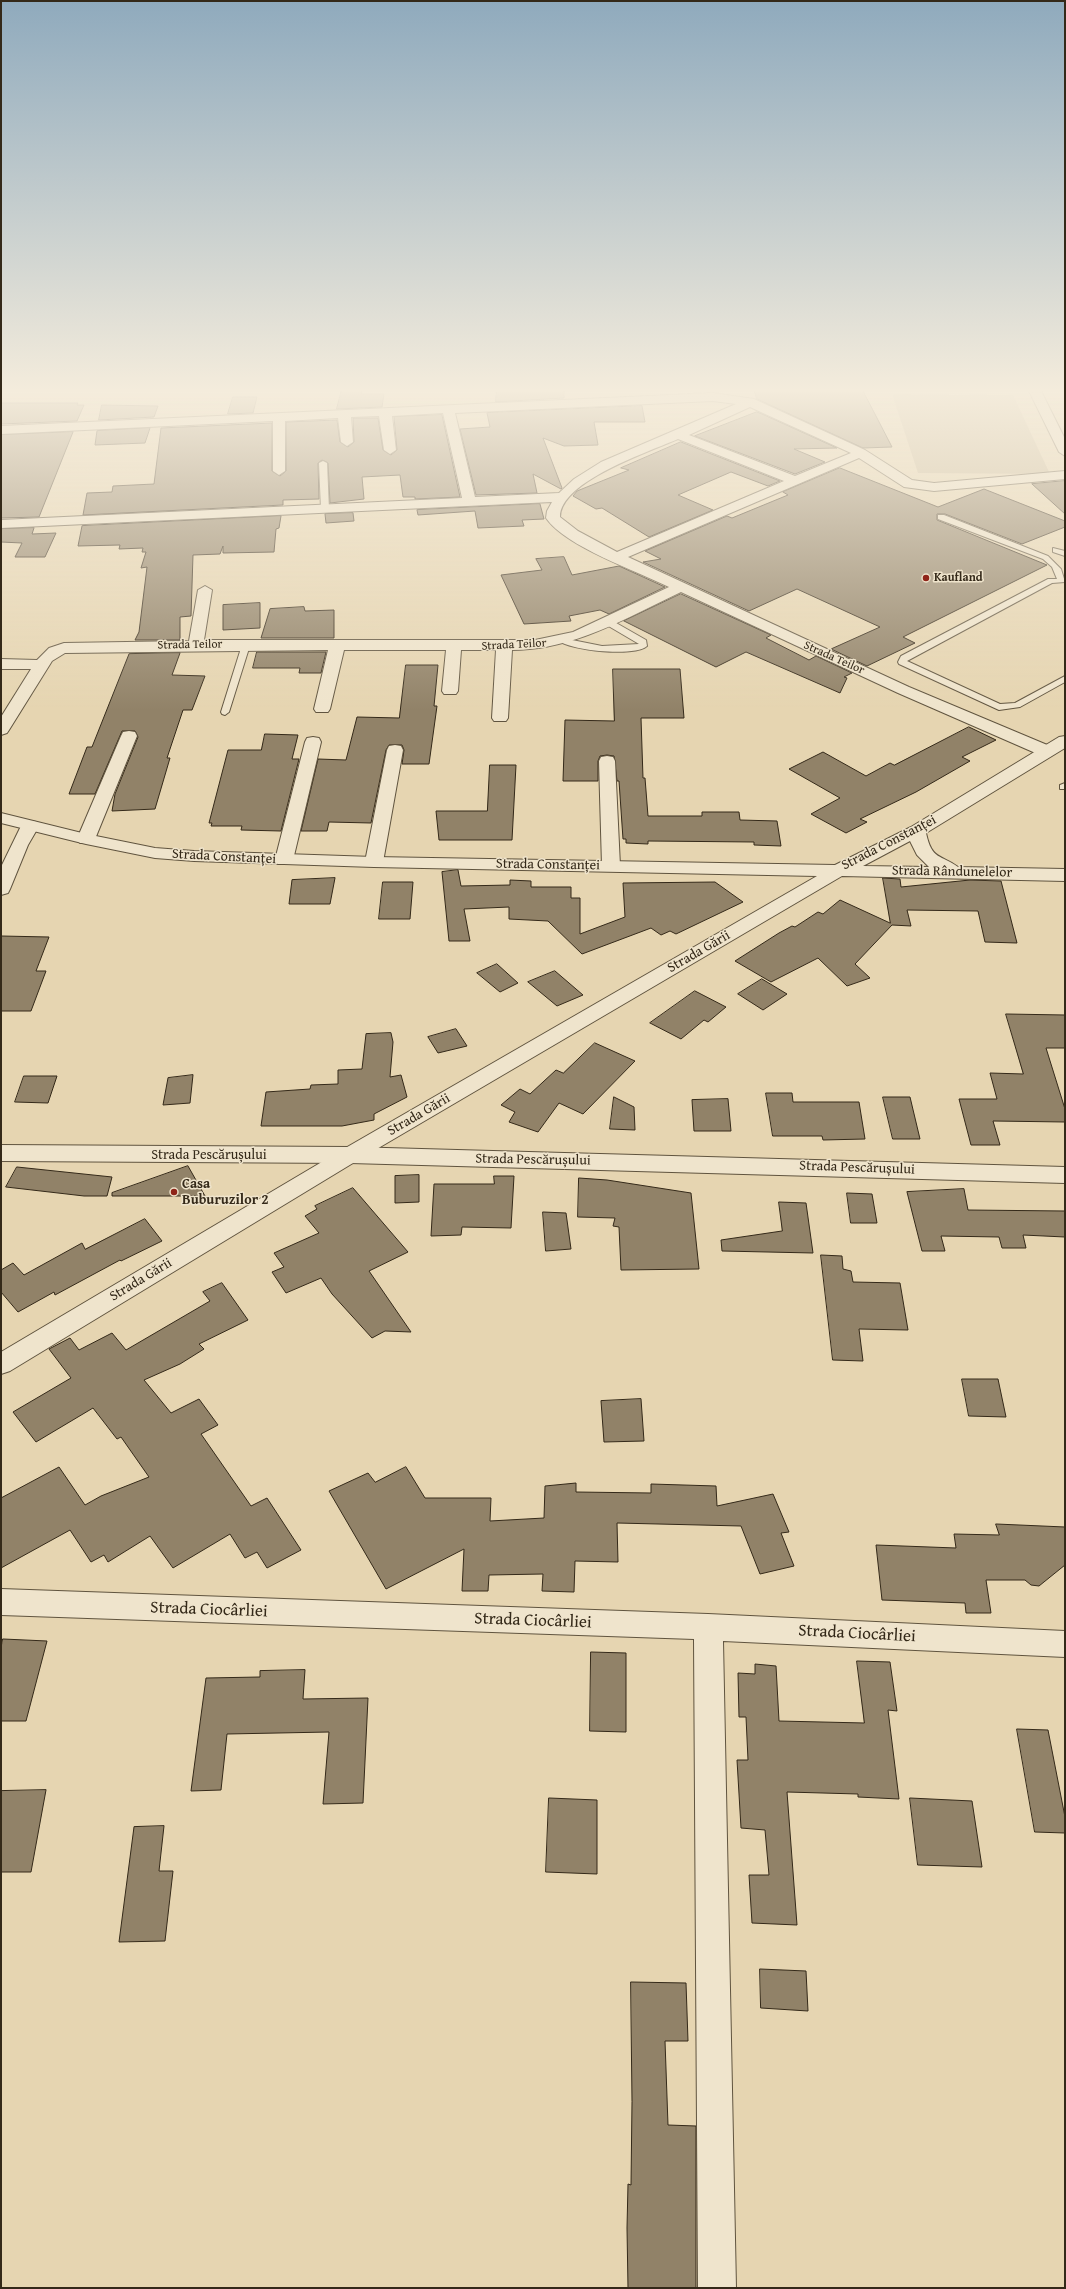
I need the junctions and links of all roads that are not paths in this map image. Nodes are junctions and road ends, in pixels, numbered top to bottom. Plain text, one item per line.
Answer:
1 (325, 496) edge
2 (468, 496) edge
3 (760, 496) edge
4 (562, 497) joint
5 (469, 501) junction
6 (326, 509) junction
7 (941, 517) dead end
8 (1, 524) edge
9 (1056, 550) dead end
10 (1065, 554) edge
11 (617, 557) junction
12 (680, 587) junction
13 (205, 590) dead end
14 (608, 622) junction
15 (562, 640) junction
16 (196, 645) junction
17 (246, 645) junction
18 (336, 645) junction
19 (454, 646) junction
20 (504, 646) junction
21 (1, 664) edge
22 (41, 665) junction
23 (1065, 679) edge
24 (450, 691) dead end
25 (322, 709) dead end
26 (224, 712) dead end
27 (500, 718) dead end
28 (1, 730) edge
29 (130, 736) dead end
30 (313, 742) dead end
31 (1059, 747) edge
32 (395, 750) dead end
33 (607, 760) dead end
34 (1, 818) edge
35 (30, 826) junction
36 (917, 832) junction
37 (86, 839) junction
38 (284, 860) junction
39 (374, 862) junction
40 (611, 866) junction
41 (840, 870) junction
42 (958, 872) junction
43 (1065, 875) edge
44 (1, 889) edge
45 (1, 1153) edge
46 (350, 1156) junction
47 (1065, 1174) edge
48 (1, 1364) edge
49 (1, 1602) edge
50 (708, 1627) junction
51 (1065, 1644) edge
52 (717, 2288) edge

1 - 6 lane
2 - 5 street
3 - 11 street
4 - 5 street
4 - 11 street
5 - 6 street
6 - 8 street
7 - 23 lane
9 - 10 lane
11 - 12 street
12 - 14 street, Strada Teilor
12 - 31 street, Strada Teilor
13 - 16 street
14 - 15 street, Strada Teilor
14 - 15 lane
15 - 20 street, Strada Teilor
16 - 17 street, Strada Teilor
16 - 22 street, Strada Teilor
17 - 18 street, Strada Teilor
17 - 26 lane
18 - 19 street, Strada Teilor
18 - 25 street
19 - 20 street, Strada Teilor
19 - 24 street
20 - 27 street
21 - 22 street
22 - 28 street, Strada Teilor
29 - 37 street
30 - 38 street
31 - 36 street, Strada Constanței
32 - 39 street
33 - 40 street
34 - 35 street, Strada Constanței
35 - 37 street, Strada Constanței
35 - 44 street
36 - 41 street, Strada Constanței
36 - 42 street
37 - 38 street, Strada Constanței
38 - 39 street, Strada Constanței
39 - 40 street, Strada Constanței
40 - 41 street, Strada Constanței
41 - 42 street, Strada Rândunelelor
41 - 46 street, Strada Gării
42 - 43 street, Strada Rândunelelor
45 - 46 street, Strada Pescărușului
46 - 47 street, Strada Pescărușului
46 - 48 street, Strada Gării
49 - 50 street, Strada Ciocârliei
50 - 51 street, Strada Ciocârliei
50 - 52 street

